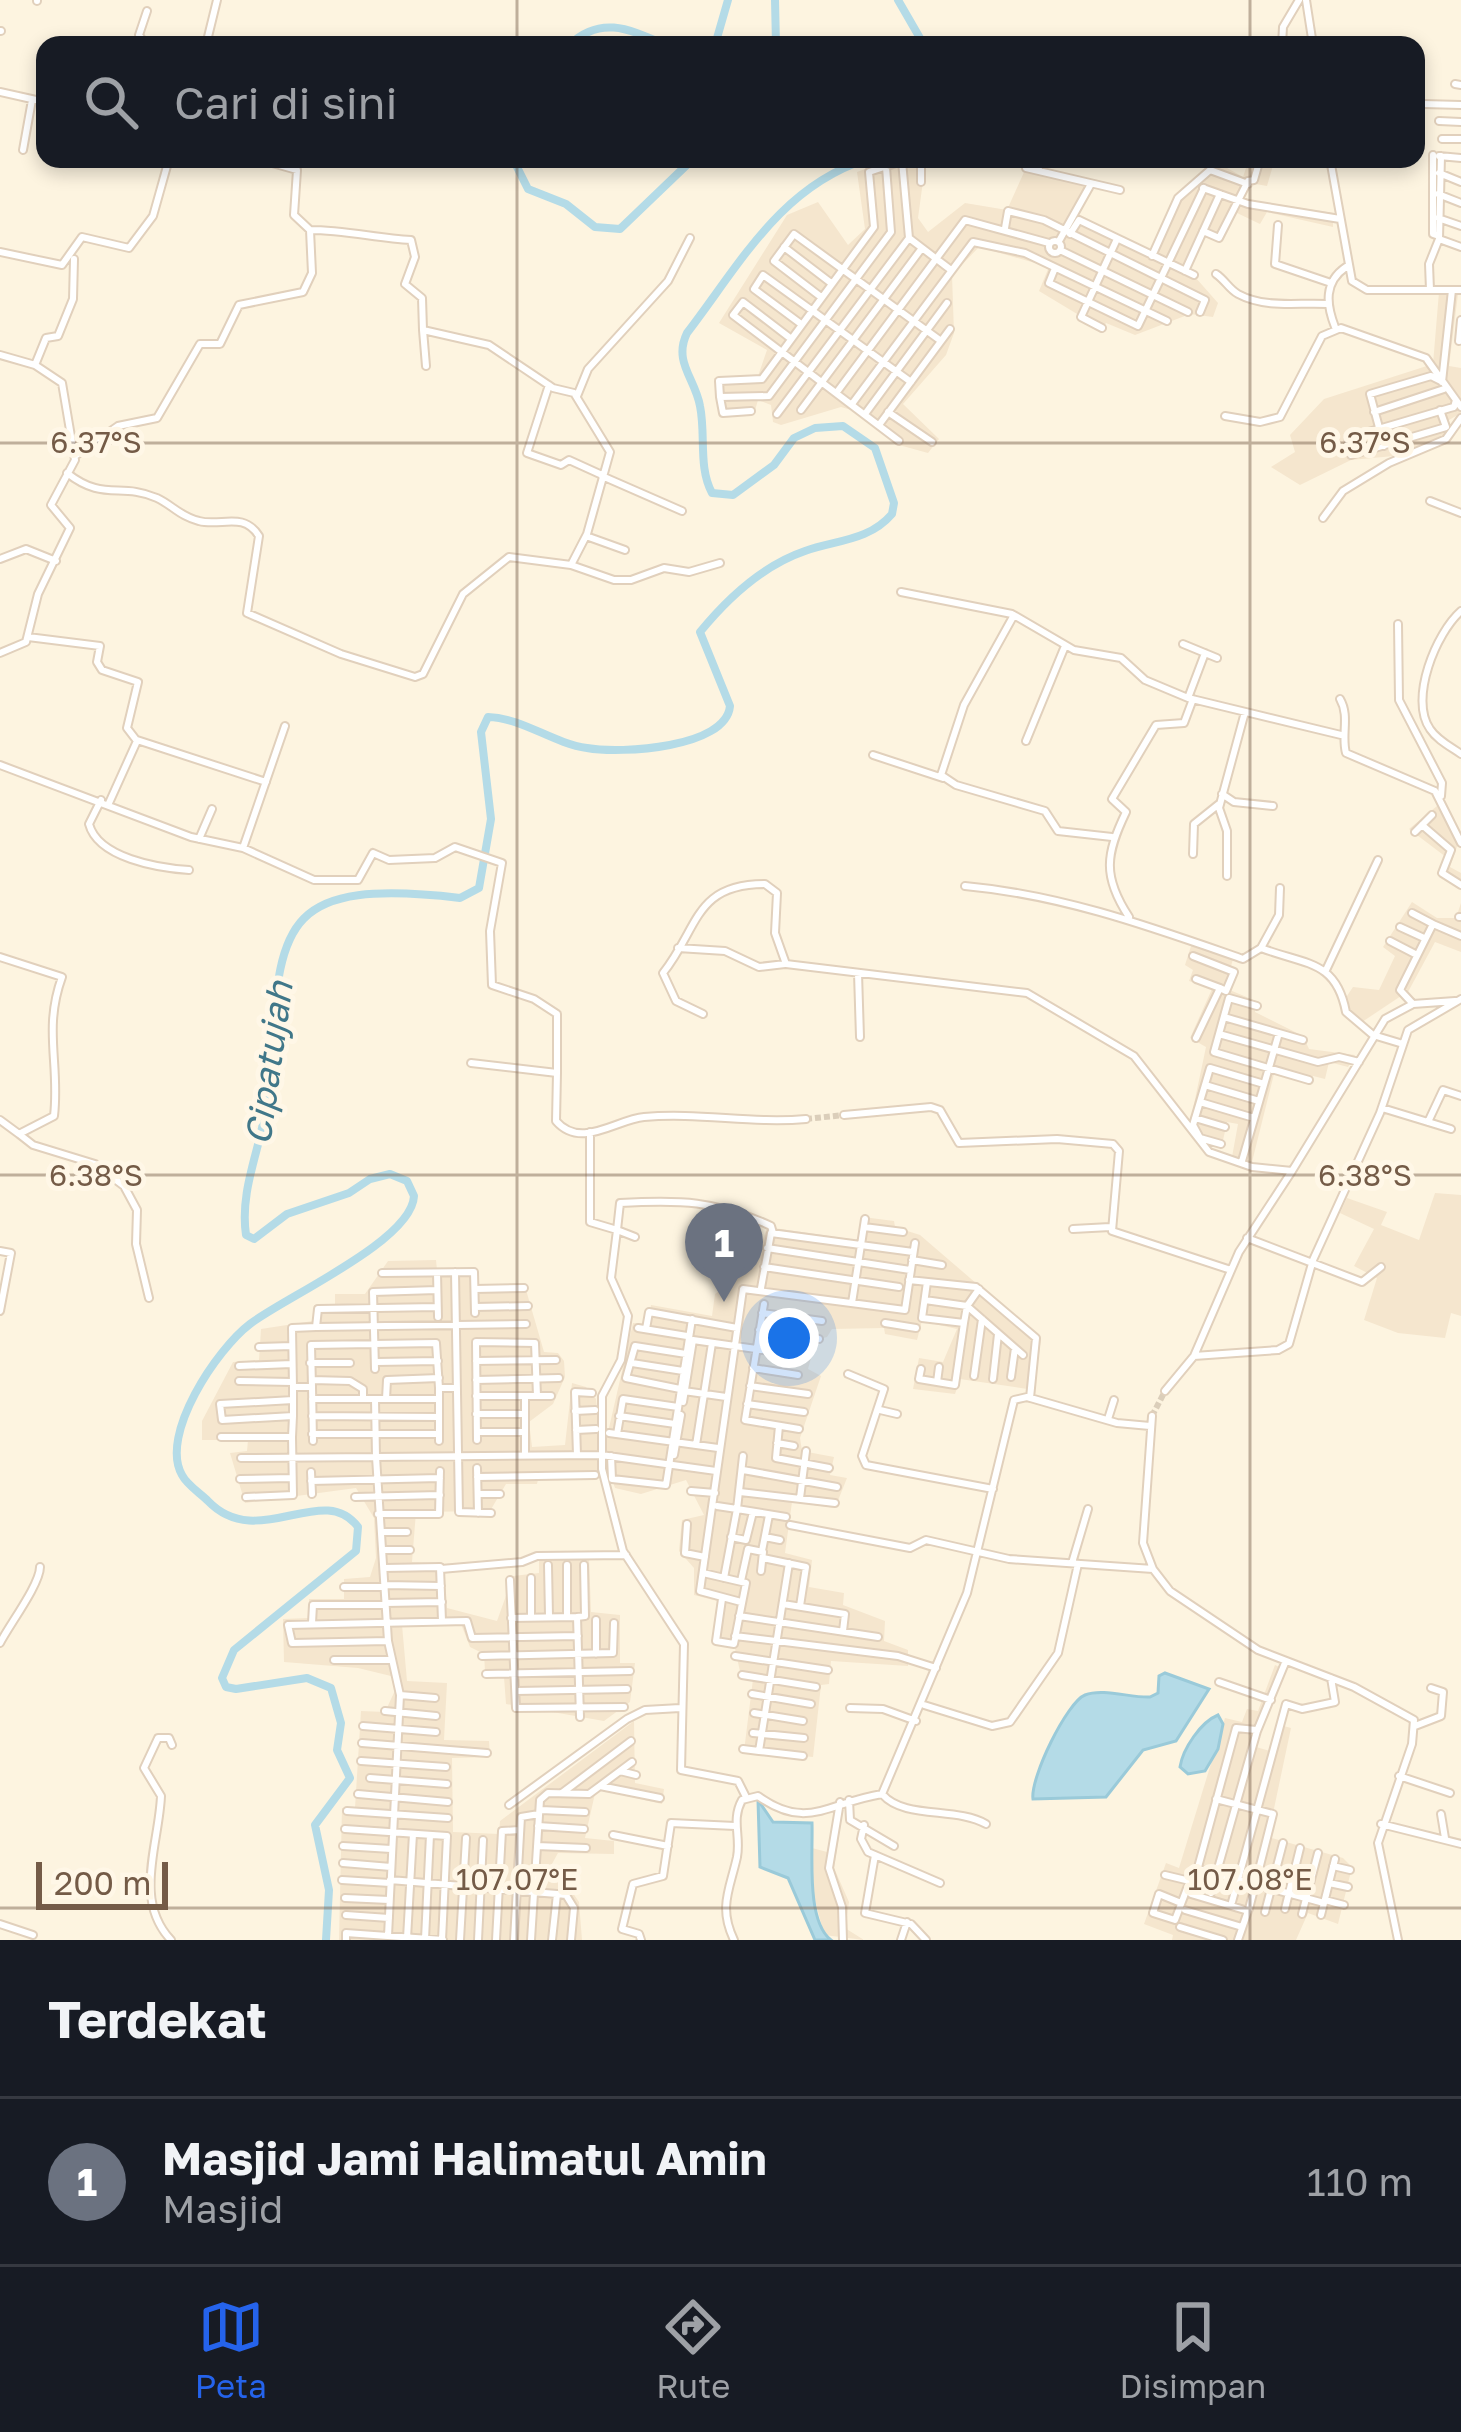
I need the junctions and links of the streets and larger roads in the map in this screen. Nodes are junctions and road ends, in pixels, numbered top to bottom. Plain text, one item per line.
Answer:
1 (217, 0) edge
2 (1302, 0) edge
3 (148, 11) dead end
4 (141, 36) edge
5 (208, 36) edge
6 (1282, 36) edge
7 (1311, 36) edge
8 (0, 92) edge
9 (32, 100) junction
10 (36, 101) edge
11 (1425, 104) edge
12 (1461, 104) edge
13 (1439, 122) dead end
14 (1461, 122) edge
15 (1442, 139) dead end
16 (1461, 139) edge
17 (23, 150) dead end
18 (1434, 155) junction
19 (1461, 159) edge
20 (166, 168) edge
21 (290, 168) edge
22 (880, 168) edge
23 (886, 168) edge
24 (905, 168) edge
25 (921, 168) edge
26 (1026, 168) dead end
27 (1039, 168) edge
28 (1256, 168) edge
29 (1332, 168) edge
30 (1039, 171) junction
31 (1439, 173) junction
32 (920, 182) dead end
33 (1461, 182) edge
34 (1091, 184) junction
35 (1248, 184) junction
36 (1201, 187) junction
37 (1120, 190) dead end
38 (1220, 194) junction
39 (1438, 194) junction
40 (1237, 201) junction
41 (1461, 203) edge
42 (1438, 218) junction
43 (1340, 219) junction
44 (1278, 225) dead end
45 (1461, 226) edge
46 (1004, 228) junction
47 (310, 230) junction
48 (1203, 232) junction
49 (1067, 233) junction
50 (1438, 233) junction
51 (691, 238) dead end
52 (909, 238) junction
53 (1117, 238) junction
54 (784, 247) junction
55 (1055, 247) junction
56 (1461, 247) edge
57 (922, 248) junction
58 (76, 251) junction
59 (0, 252) edge
60 (1109, 255) junction
61 (1152, 256) junction
62 (937, 259) junction
63 (1168, 263) junction
64 (1051, 266) junction
65 (1346, 267) junction
66 (842, 269) junction
67 (951, 269) junction
68 (1102, 270) junction
69 (1185, 271) junction
70 (1216, 274) dead end
71 (1194, 275) dead end
72 (856, 279) junction
73 (1160, 280) junction
74 (1330, 283) junction
75 (831, 284) junction
76 (1095, 286) junction
77 (871, 290) junction
78 (1430, 290) junction
79 (1456, 290) edge
80 (1153, 295) junction
81 (821, 297) junction
82 (884, 299) junction
83 (1088, 302) junction
84 (947, 303) dead end
85 (1328, 304) junction
86 (811, 310) junction
87 (898, 310) junction
88 (1145, 310) junction
89 (1200, 311) dead end
90 (1188, 312) dead end
91 (913, 320) junction
92 (1461, 320) edge
93 (826, 321) junction
94 (1168, 321) dead end
95 (801, 324) junction
96 (1102, 328) dead end
97 (1335, 328) junction
98 (950, 329) dead end
99 (422, 330) junction
100 (840, 331) junction
101 (927, 331) junction
102 (790, 338) junction
103 (854, 340) junction
104 (941, 341) junction
105 (1459, 341) edge
106 (781, 351) junction
107 (868, 351) junction
108 (0, 355) edge
109 (795, 361) junction
110 (883, 361) junction
111 (35, 365) junction
112 (426, 366) dead end
113 (809, 372) junction
114 (897, 372) junction
115 (823, 382) junction
116 (910, 382) junction
117 (549, 385) junction
118 (1442, 386) junction
119 (837, 392) junction
120 (577, 396) junction
121 (720, 397) junction
122 (852, 404) junction
123 (1459, 404) edge
124 (801, 410) dead end
125 (1440, 410) junction
126 (751, 411) dead end
127 (888, 412) junction
128 (1374, 412) junction
129 (777, 414) dead end
130 (865, 414) junction
131 (1225, 416) dead end
132 (1461, 418) edge
133 (879, 425) junction
134 (1379, 429) junction
135 (899, 440) dead end
136 (932, 442) dead end
137 (1384, 446) junction
138 (75, 456) junction
139 (67, 473) junction
140 (602, 476) junction
141 (1430, 501) dead end
142 (682, 512) dead end
143 (1461, 512) edge
144 (1323, 518) dead end
145 (586, 536) junction
146 (625, 550) dead end
147 (0, 559) edge
148 (56, 561) junction
149 (720, 563) dead end
150 (571, 565) junction
151 (902, 592) dead end
152 (1461, 611) edge
153 (1014, 615) junction
154 (1398, 624) dead end
155 (28, 637) junction
156 (1183, 644) dead end
157 (1064, 646) junction
158 (0, 653) edge
159 (1205, 653) junction
160 (1217, 658) dead end
161 (1185, 665) dead end
162 (1198, 670) junction
163 (1179, 682) dead end
164 (1192, 687) junction
165 (1190, 699) junction
166 (1340, 699) dead end
167 (1245, 712) junction
168 (285, 726) dead end
169 (1342, 735) junction
170 (136, 740) junction
171 (1026, 741) dead end
172 (873, 754) dead end
173 (1461, 754) edge
174 (0, 765) edge
175 (943, 778) junction
176 (266, 782) junction
177 (1222, 794) junction
178 (1441, 796) junction
179 (105, 802) junction
180 (1220, 804) junction
181 (1273, 806) dead end
182 (212, 808) dead end
183 (1432, 815) dead end
184 (1445, 826) dead end
185 (1435, 836) junction
186 (1112, 837) junction
187 (200, 839) junction
188 (1461, 844) edge
189 (243, 848) junction
190 (1193, 854) dead end
191 (1378, 860) dead end
192 (189, 870) dead end
193 (1226, 876) dead end
194 (1461, 885) edge
195 (965, 886) dead end
196 (1280, 888) dead end
197 (1412, 913) dead end
198 (1129, 917) junction
199 (1432, 924) junction
200 (1400, 927) dead end
201 (1461, 936) edge
202 (1425, 939) junction
203 (1390, 941) dead end
204 (1262, 947) junction
205 (678, 948) junction
206 (1417, 955) junction
207 (0, 958) edge
208 (1238, 961) dead end
209 (786, 964) junction
210 (1398, 964) dead end
211 (1410, 969) junction
212 (1326, 970) junction
213 (858, 973) junction
214 (1196, 979) dead end
215 (1225, 992) junction
216 (1458, 1000) edge
217 (1413, 1004) junction
218 (1257, 1006) dead end
219 (703, 1014) dead end
220 (1224, 1017) junction
221 (1279, 1033) junction
222 (1219, 1034) junction
223 (1372, 1035) junction
224 (860, 1037) dead end
225 (1196, 1038) dead end
226 (1303, 1040) dead end
227 (1403, 1044) junction
228 (1274, 1050) junction
229 (1356, 1062) junction
230 (471, 1063) dead end
231 (1269, 1067) junction
232 (557, 1073) junction
233 (1309, 1080) dead end
234 (1264, 1084) junction
235 (1204, 1085) junction
236 (1461, 1096) edge
237 (1259, 1101) junction
238 (1200, 1102) junction
239 (1382, 1108) junction
240 (844, 1115) tunnel mouth
241 (1195, 1118) junction
242 (1254, 1118) junction
243 (806, 1119) tunnel mouth
244 (0, 1120) edge
245 (1428, 1122) junction
246 (1226, 1127) dead end
247 (1451, 1129) dead end
248 (590, 1132) junction
249 (19, 1134) junction
250 (1221, 1144) dead end
251 (1242, 1161) dead end
252 (1292, 1171) junction
253 (1111, 1228) junction
254 (1072, 1229) dead end
255 (617, 1230) junction
256 (903, 1232) dead end
257 (773, 1233) junction
258 (634, 1238) dead end
259 (1247, 1238) junction
260 (861, 1244) junction
261 (766, 1249) junction
262 (0, 1251) edge
263 (913, 1256) junction
264 (1313, 1260) junction
265 (858, 1262) junction
266 (942, 1265) dead end
267 (764, 1267) junction
268 (1381, 1267) dead end
269 (1231, 1270) junction
270 (437, 1272) junction
271 (455, 1272) junction
272 (382, 1273) dead end
273 (855, 1280) junction
274 (909, 1280) junction
275 (927, 1282) junction
276 (899, 1287) dead end
277 (524, 1288) dead end
278 (475, 1289) junction
279 (761, 1289) junction
280 (979, 1289) junction
281 (436, 1290) junction
282 (149, 1298) dead end
283 (925, 1300) junction
284 (852, 1303) junction
285 (528, 1306) dead end
286 (967, 1306) junction
287 (437, 1307) junction
288 (373, 1309) junction
289 (904, 1310) junction
290 (0, 1311) edge
291 (438, 1317) dead end
292 (982, 1319) junction
293 (694, 1320) junction
294 (822, 1321) dead end
295 (886, 1323) dead end
296 (964, 1323) junction
297 (456, 1324) junction
298 (526, 1324) dead end
299 (902, 1326) junction
300 (316, 1327) junction
301 (374, 1327) junction
302 (736, 1328) junction
303 (916, 1328) dead end
304 (759, 1330) junction
305 (998, 1334) junction
306 (688, 1336) junction
307 (819, 1339) dead end
308 (712, 1343) junction
309 (374, 1344) junction
310 (292, 1346) junction
311 (734, 1346) junction
312 (259, 1347) dead end
313 (1015, 1348) junction
314 (756, 1349) junction
315 (686, 1354) junction
316 (1023, 1354) dead end
317 (805, 1356) dead end
318 (1194, 1356) junction
319 (536, 1360) junction
320 (556, 1360) dead end
321 (438, 1361) junction
322 (476, 1361) junction
323 (310, 1363) junction
324 (350, 1363) dead end
325 (632, 1363) junction
326 (292, 1364) junction
327 (239, 1366) dead end
328 (939, 1367) dead end
329 (753, 1368) junction
330 (920, 1369) dead end
331 (683, 1371) junction
332 (848, 1374) dead end
333 (798, 1375) dead end
334 (974, 1376) dead end
335 (1012, 1376) dead end
336 (536, 1378) junction
337 (559, 1378) dead end
338 (993, 1379) dead end
339 (476, 1380) junction
340 (239, 1381) dead end
341 (937, 1382) junction
342 (312, 1383) junction
343 (439, 1383) junction
344 (292, 1384) junction
345 (750, 1386) junction
346 (457, 1388) junction
347 (682, 1390) junction
348 (1165, 1390) tunnel mouth
349 (592, 1393) dead end
350 (704, 1394) junction
351 (808, 1394) dead end
352 (476, 1396) junction
353 (525, 1396) junction
354 (537, 1396) junction
355 (551, 1396) dead end
356 (726, 1397) junction
357 (1027, 1397) junction
358 (312, 1399) junction
359 (363, 1399) junction
360 (375, 1399) junction
361 (386, 1399) junction
362 (439, 1399) junction
363 (292, 1400) junction
364 (1114, 1400) dead end
365 (747, 1404) junction
366 (678, 1407) junction
367 (595, 1410) dead end
368 (880, 1410) junction
369 (575, 1411) junction
370 (804, 1412) dead end
371 (476, 1414) junction
372 (525, 1414) junction
373 (897, 1414) dead end
374 (312, 1415) junction
375 (619, 1416) junction
376 (1152, 1416) tunnel mouth
377 (293, 1417) junction
378 (439, 1417) junction
379 (375, 1418) junction
380 (1108, 1420) junction
381 (675, 1424) junction
382 (779, 1426) junction
383 (1150, 1426) junction
384 (596, 1429) dead end
385 (799, 1429) dead end
386 (576, 1430) junction
387 (525, 1432) junction
388 (375, 1435) junction
389 (220, 1437) dead end
390 (292, 1437) junction
391 (674, 1442) junction
392 (777, 1442) junction
393 (696, 1445) junction
394 (794, 1446) dead end
395 (718, 1448) junction
396 (806, 1451) dead end
397 (525, 1454) junction
398 (541, 1454) junction
399 (577, 1455) junction
400 (606, 1455) junction
401 (458, 1456) junction
402 (743, 1456) dead end
403 (376, 1457) junction
404 (242, 1458) dead end
405 (292, 1458) junction
406 (671, 1464) junction
407 (804, 1464) junction
408 (829, 1468) dead end
409 (743, 1470) junction
410 (716, 1471) junction
411 (595, 1475) dead end
412 (542, 1476) junction
413 (292, 1478) junction
414 (376, 1478) junction
415 (240, 1479) dead end
416 (802, 1480) junction
417 (838, 1486) dead end
418 (993, 1489) junction
419 (692, 1491) dead end
420 (740, 1492) junction
421 (715, 1493) junction
422 (312, 1494) dead end
423 (478, 1494) junction
424 (500, 1494) dead end
425 (440, 1496) junction
426 (246, 1497) dead end
427 (355, 1497) dead end
428 (376, 1497) junction
429 (800, 1498) junction
430 (835, 1503) dead end
431 (717, 1506) dead end
432 (737, 1509) junction
433 (1088, 1509) dead end
434 (752, 1512) junction
435 (491, 1513) dead end
436 (378, 1514) junction
437 (478, 1514) junction
438 (769, 1516) junction
439 (687, 1524) dead end
440 (382, 1532) junction
441 (407, 1532) dead end
442 (765, 1537) junction
443 (731, 1538) junction
444 (746, 1540) junction
445 (780, 1540) dead end
446 (383, 1550) junction
447 (410, 1550) dead end
448 (746, 1550) junction
449 (980, 1552) junction
450 (626, 1555) junction
451 (763, 1555) junction
452 (705, 1557) junction
453 (789, 1563) junction
454 (1075, 1563) junction
455 (548, 1565) dead end
456 (566, 1565) dead end
457 (584, 1565) dead end
458 (40, 1568) dead end
459 (384, 1568) junction
460 (441, 1569) junction
461 (1153, 1569) junction
462 (761, 1571) dead end
463 (703, 1574) junction
464 (724, 1577) junction
465 (531, 1578) dead end
466 (510, 1580) dead end
467 (741, 1581) junction
468 (344, 1586) dead end
469 (385, 1586) junction
470 (441, 1586) junction
471 (820, 1595) dead end
472 (837, 1598) dead end
473 (722, 1599) junction
474 (442, 1603) junction
475 (741, 1603) junction
476 (386, 1604) junction
477 (783, 1604) junction
478 (800, 1606) junction
479 (818, 1610) junction
480 (836, 1612) junction
481 (739, 1616) junction
482 (567, 1617) junction
483 (578, 1617) junction
484 (511, 1618) junction
485 (531, 1618) junction
486 (549, 1618) junction
487 (596, 1620) dead end
488 (442, 1621) junction
489 (387, 1622) junction
490 (780, 1622) junction
491 (312, 1623) junction
492 (614, 1623) dead end
493 (842, 1631) junction
494 (578, 1636) junction
495 (735, 1636) junction
496 (878, 1636) dead end
497 (514, 1637) junction
498 (388, 1641) junction
499 (777, 1641) junction
500 (0, 1642) edge
501 (838, 1651) junction
502 (578, 1654) junction
503 (596, 1654) junction
504 (514, 1655) junction
505 (482, 1656) dead end
506 (735, 1656) dead end
507 (334, 1660) dead end
508 (390, 1660) junction
509 (773, 1661) junction
510 (1285, 1663) junction
511 (936, 1668) junction
512 (828, 1670) dead end
513 (631, 1671) dead end
514 (579, 1672) junction
515 (514, 1673) junction
516 (486, 1674) dead end
517 (742, 1675) dead end
518 (1331, 1678) junction
519 (771, 1680) junction
520 (1219, 1682) dead end
521 (816, 1687) dead end
522 (1431, 1688) dead end
523 (627, 1689) dead end
524 (514, 1690) junction
525 (579, 1690) junction
526 (752, 1694) dead end
527 (400, 1695) junction
528 (768, 1698) junction
529 (435, 1699) dead end
530 (1271, 1700) junction
531 (811, 1705) dead end
532 (923, 1705) junction
533 (624, 1707) dead end
534 (681, 1708) junction
535 (850, 1708) dead end
536 (385, 1711) dead end
537 (399, 1712) junction
538 (580, 1712) junction
539 (754, 1713) dead end
540 (766, 1714) junction
541 (436, 1716) dead end
542 (802, 1721) dead end
543 (916, 1721) junction
544 (363, 1726) dead end
545 (1415, 1726) junction
546 (398, 1729) junction
547 (1258, 1731) junction
548 (436, 1732) dead end
549 (758, 1733) junction
550 (804, 1738) dead end
551 (631, 1742) dead end
552 (362, 1743) dead end
553 (172, 1745) dead end
554 (397, 1746) junction
555 (743, 1749) dead end
556 (759, 1750) junction
557 (487, 1753) dead end
558 (802, 1756) dead end
559 (361, 1760) dead end
560 (632, 1762) dead end
561 (396, 1763) junction
562 (446, 1767) dead end
563 (620, 1771) junction
564 (636, 1775) dead end
565 (1399, 1776) junction
566 (370, 1778) dead end
567 (395, 1780) junction
568 (447, 1784) dead end
569 (600, 1786) junction
570 (1450, 1792) dead end
571 (561, 1793) junction
572 (358, 1794) dead end
573 (882, 1794) junction
574 (394, 1797) junction
575 (746, 1797) junction
576 (660, 1798) dead end
577 (1216, 1799) junction
578 (844, 1801) junction
579 (448, 1802) dead end
580 (1235, 1804) junction
581 (509, 1805) dead end
582 (1257, 1810) junction
583 (346, 1811) dead end
584 (539, 1812) junction
585 (585, 1813) dead end
586 (393, 1814) junction
587 (1441, 1814) dead end
588 (448, 1819) dead end
589 (1381, 1823) junction
590 (986, 1824) dead end
591 (864, 1825) junction
592 (538, 1826) junction
593 (735, 1826) junction
594 (345, 1828) dead end
595 (519, 1829) junction
596 (584, 1829) dead end
597 (392, 1832) junction
598 (413, 1834) junction
599 (430, 1835) junction
600 (613, 1835) dead end
601 (466, 1838) dead end
602 (1445, 1838) junction
603 (483, 1840) dead end
604 (1283, 1843) dead end
605 (1461, 1844) edge
606 (343, 1846) dead end
607 (537, 1846) junction
608 (668, 1846) junction
609 (894, 1846) dead end
610 (586, 1848) dead end
611 (1300, 1848) dead end
612 (391, 1849) junction
613 (1318, 1853) dead end
614 (874, 1855) junction
615 (343, 1863) dead end
616 (391, 1867) junction
617 (1198, 1869) junction
618 (1350, 1870) dead end
619 (1165, 1875) dead end
620 (1216, 1875) junction
621 (341, 1880) dead end
622 (390, 1882) junction
623 (410, 1882) junction
624 (940, 1882) dead end
625 (1237, 1882) junction
626 (428, 1883) junction
627 (1189, 1883) junction
628 (1329, 1883) junction
629 (445, 1885) junction
630 (463, 1886) junction
631 (1254, 1886) junction
632 (481, 1887) junction
633 (1348, 1887) dead end
634 (499, 1888) junction
635 (517, 1890) junction
636 (1271, 1890) junction
637 (534, 1891) junction
638 (1211, 1893) dead end
639 (557, 1894) junction
640 (1190, 1894) dead end
641 (1288, 1894) junction
642 (345, 1898) dead end
643 (1306, 1899) junction
644 (389, 1900) junction
645 (1232, 1902) dead end
646 (1324, 1902) junction
647 (1344, 1905) dead end
648 (1183, 1906) junction
649 (1249, 1909) dead end
650 (1285, 1910) dead end
651 (1265, 1912) dead end
652 (1302, 1914) dead end
653 (346, 1915) dead end
654 (1321, 1915) dead end
655 (388, 1918) junction
656 (907, 1922) junction
657 (0, 1924) edge
658 (1180, 1927) dead end
659 (1242, 1927) junction
660 (33, 1935) dead end
661 (363, 1937) edge
662 (382, 1937) edge
663 (406, 1938) edge
664 (425, 1939) edge
665 (171, 1940) edge
666 (346, 1940) edge
667 (443, 1940) edge
668 (460, 1940) edge
669 (478, 1940) edge
670 (496, 1940) edge
671 (514, 1940) edge
672 (531, 1940) edge
673 (552, 1940) edge
674 (571, 1940) edge
675 (641, 1940) edge
676 (734, 1940) edge
677 (843, 1940) edge
678 (901, 1940) edge
679 (926, 1940) edge
680 (1223, 1940) edge
681 (1238, 1940) edge
682 (1398, 1940) edge

1 - 5 street
2 - 6 street
2 - 7 street
3 - 4 street
8 - 9 street
9 - 10 street
9 - 17 street
11 - 12 street
13 - 14 street
15 - 16 street
18 - 19 street
18 - 31 street
18 - 50 street
20 - 58 street
21 - 47 street
22 - 66 street
23 - 72 street
24 - 52 street
25 - 32 street
26 - 30 street
27 - 30 street
28 - 35 street
29 - 43 street
30 - 34 street
31 - 33 street
31 - 39 street
34 - 37 street
34 - 49 street
35 - 36 street
35 - 40 street
36 - 38 street
36 - 61 street
36 - 63 street
38 - 40 street
38 - 48 street
39 - 41 street
39 - 42 street
40 - 43 street
40 - 48 street
42 - 45 street
42 - 50 street
43 - 65 street
44 - 74 street
46 - 49 street
46 - 55 street
46 - 62 street
47 - 99 street
47 - 138 street
48 - 69 street
49 - 53 street
49 - 55 street
49 - 60 street
50 - 56 street
50 - 78 street
51 - 120 street
52 - 57 street
52 - 77 street
53 - 60 street
53 - 61 street
54 - 66 street
54 - 75 street
54 - 81 street
55 - 64 street
55 - 68 street
57 - 62 street
57 - 82 street
58 - 59 street
58 - 111 street
60 - 68 street
60 - 73 street
61 - 63 street
62 - 67 street
62 - 87 street
63 - 69 street
63 - 73 street
64 - 67 street
64 - 76 street
64 - 83 street
65 - 74 street
65 - 78 street
66 - 72 street
66 - 75 street
67 - 91 street
68 - 76 street
68 - 80 street
69 - 71 street
70 - 85 street
72 - 77 street
72 - 93 street
73 - 80 street
73 - 89 street
74 - 85 street
75 - 81 street
76 - 83 street
76 - 88 street
77 - 82 street
77 - 100 street
78 - 79 street
79 - 118 street
80 - 88 street
80 - 90 street
81 - 86 street
82 - 87 street
82 - 103 street
83 - 88 street
83 - 96 street
84 - 101 street
85 - 97 street
86 - 93 street
86 - 95 street
86 - 95 street
87 - 91 street
87 - 107 street
88 - 94 street
91 - 101 street
91 - 110 street
92 - 105 street
93 - 100 street
93 - 109 street
95 - 102 street
97 - 118 street
97 - 131 street
98 - 104 street
99 - 112 street
99 - 117 street
100 - 103 street
100 - 113 street
101 - 104 street
101 - 114 street
102 - 106 street
102 - 106 street
103 - 107 street
103 - 115 street
104 - 116 street
106 - 109 street
106 - 121 street
107 - 110 street
107 - 119 street
108 - 111 street
109 - 113 street
109 - 121 street
110 - 114 street
110 - 122 street
111 - 138 street
113 - 115 street
113 - 129 street
114 - 116 street
114 - 130 street
115 - 119 street
115 - 124 street
116 - 127 street
117 - 120 street
117 - 140 street
118 - 123 street
118 - 128 street
118 - 128 street
119 - 122 street
120 - 140 street
121 - 126 street
122 - 130 street
123 - 125 street
125 - 134 street
125 - 137 street
127 - 133 street
127 - 136 street
128 - 134 street
130 - 133 street
132 - 144 street
133 - 135 street
134 - 137 street
134 - 137 street
138 - 139 street
139 - 148 street
139 - 150 street
140 - 142 street
140 - 145 street
141 - 143 street
145 - 146 street
145 - 150 street
147 - 148 street
148 - 155 street
149 - 150 street
151 - 153 street
152 - 173 street
153 - 157 street
153 - 175 street
154 - 178 street
155 - 158 street
155 - 170 street
156 - 159 street
157 - 165 street
157 - 171 street
159 - 160 street
159 - 162 street
161 - 162 street
162 - 164 street
163 - 164 street
164 - 165 street
165 - 167 street
165 - 186 street
166 - 169 street
167 - 169 street
167 - 177 street
168 - 176 street
169 - 178 street
170 - 176 street
170 - 179 street
172 - 175 street
174 - 179 street
175 - 186 street
176 - 189 street
177 - 180 street
177 - 181 street
178 - 188 street
179 - 187 street
179 - 192 street
180 - 190 street
180 - 193 street
182 - 187 street
183 - 185 street
184 - 185 street
185 - 194 street
186 - 198 street
187 - 189 street
189 - 232 street
191 - 212 street
195 - 198 street
196 - 204 street
197 - 199 street
198 - 204 street
199 - 201 street
199 - 202 street
200 - 202 street
202 - 206 street
203 - 206 street
204 - 212 street
205 - 209 street
205 - 209 street
205 - 219 street
206 - 211 street
207 - 249 street
208 - 215 street
209 - 213 street
210 - 211 street
211 - 217 street
212 - 223 street
213 - 224 street
213 - 252 street
214 - 215 street
215 - 218 street
215 - 220 street
215 - 225 street
216 - 217 street
216 - 227 street
217 - 223 street
220 - 221 street
220 - 222 street
221 - 226 street
221 - 228 street
222 - 228 street
222 - 231 street
223 - 227 street
223 - 229 street
227 - 239 street
228 - 229 street
228 - 231 street
229 - 252 street
230 - 232 street
231 - 233 street
231 - 234 street
232 - 248 street
234 - 235 street
234 - 237 street
235 - 237 street
235 - 238 street
236 - 245 street
237 - 242 street
238 - 241 street
238 - 242 street
239 - 245 street
239 - 264 street
240 - 253 street
241 - 246 street
241 - 250 street
242 - 251 street
243 - 248 street
244 - 249 street
245 - 247 street
248 - 255 street
249 - 282 street
252 - 259 street
253 - 254 street
253 - 269 street
255 - 257 street
255 - 258 street
255 - 400 street
256 - 260 street
257 - 260 street
257 - 261 street
259 - 264 street
259 - 269 street
260 - 263 street
260 - 265 street
261 - 265 street
261 - 267 street
262 - 290 street
263 - 265 street
263 - 266 street
263 - 274 street
264 - 268 street
264 - 318 street
265 - 273 street
267 - 273 street
267 - 279 street
269 - 318 street
270 - 271 street
270 - 272 street
270 - 281 street
271 - 278 street
271 - 297 street
273 - 276 street
273 - 284 street
274 - 275 street
274 - 289 street
275 - 280 street
275 - 283 street
277 - 278 street
278 - 285 street
279 - 284 street
279 - 302 street
280 - 286 street
280 - 357 street
281 - 287 street
281 - 288 street
283 - 286 street
283 - 296 street
284 - 289 street
286 - 292 street
286 - 296 street
287 - 288 street
287 - 291 street
288 - 300 street
288 - 301 street
289 - 299 street
292 - 305 street
292 - 334 street
293 - 302 street
293 - 306 street
293 - 306 street
294 - 304 street
295 - 299 street
296 - 341 street
297 - 298 street
297 - 301 street
297 - 346 street
299 - 303 street
300 - 301 street
300 - 310 street
301 - 309 street
302 - 311 street
304 - 307 street
304 - 314 street
305 - 313 street
305 - 338 street
306 - 315 street
308 - 311 street
308 - 347 street
308 - 350 street
309 - 321 street
309 - 321 street
309 - 323 street
310 - 312 street
310 - 326 street
311 - 314 street
311 - 356 street
313 - 316 street
313 - 335 street
314 - 317 street
314 - 329 street
315 - 325 street
315 - 331 street
318 - 348 street
319 - 320 street
319 - 322 street
319 - 322 street
319 - 336 street
321 - 343 street
322 - 339 street
323 - 324 street
323 - 342 street
325 - 331 street
325 - 347 street
326 - 327 street
326 - 344 street
328 - 341 street
329 - 333 street
329 - 345 street
330 - 341 street
331 - 347 street
332 - 368 street
336 - 337 street
336 - 339 street
336 - 354 street
339 - 352 street
340 - 344 street
342 - 344 street
342 - 358 street
342 - 359 street
343 - 346 street
343 - 361 street
343 - 362 street
344 - 363 street
345 - 351 street
345 - 365 street
346 - 401 street
347 - 350 street
347 - 366 street
347 - 391 street
349 - 369 street
350 - 356 street
350 - 393 street
352 - 353 street
352 - 371 street
353 - 354 street
353 - 372 street
354 - 355 street
356 - 395 street
357 - 380 street
357 - 418 street
358 - 359 street
358 - 374 street
359 - 360 street
360 - 361 street
360 - 379 street
361 - 362 street
362 - 378 street
363 - 377 street
363 - 377 street
364 - 380 street
365 - 370 street
365 - 382 street
366 - 375 street
366 - 381 street
367 - 369 street
368 - 373 street
368 - 418 street
369 - 386 street
371 - 372 street
371 - 387 street
372 - 387 street
374 - 379 street
374 - 388 street
375 - 381 street
375 - 391 street
376 - 383 street
377 - 390 street
378 - 379 street
378 - 388 street
379 - 388 street
380 - 383 street
381 - 391 street
382 - 385 street
382 - 392 street
383 - 461 street
384 - 386 street
386 - 399 street
387 - 397 street
388 - 403 street
389 - 390 street
390 - 405 street
391 - 393 street
391 - 406 street
392 - 394 street
392 - 407 street
393 - 395 street
395 - 410 street
396 - 407 street
397 - 398 street
397 - 401 street
398 - 399 street
398 - 412 street
399 - 400 street
400 - 406 street
400 - 406 street
400 - 450 street
401 - 403 street
401 - 437 street
402 - 409 street
403 - 405 street
403 - 414 street
404 - 405 street
405 - 413 street
406 - 410 street
407 - 408 street
407 - 416 street
409 - 416 street
409 - 420 street
410 - 421 street
411 - 412 street
412 - 423 street
413 - 415 street
413 - 426 street
414 - 422 street
414 - 425 street
414 - 428 street
416 - 417 street
416 - 429 street
418 - 449 street
419 - 421 street
420 - 429 street
420 - 432 street
421 - 452 street
423 - 424 street
423 - 437 street
425 - 428 street
425 - 436 street
427 - 428 street
428 - 436 street
429 - 430 street
431 - 432 street
432 - 434 street
432 - 443 street
433 - 454 street
434 - 438 street
434 - 444 street
435 - 437 street
436 - 440 street
438 - 442 street
438 - 449 street
439 - 452 street
440 - 441 street
440 - 446 street
442 - 445 street
442 - 451 street
443 - 444 street
443 - 464 street
444 - 448 street
446 - 447 street
446 - 459 street
448 - 451 street
448 - 467 street
449 - 454 street
449 - 511 street
450 - 460 street
450 - 534 street
451 - 453 street
451 - 462 street
452 - 463 street
453 - 477 street
453 - 478 street
454 - 461 street
454 - 532 street
455 - 486 street
456 - 482 street
457 - 483 street
458 - 500 street
459 - 460 street
459 - 469 street
460 - 470 street
461 - 510 street
463 - 464 street
463 - 473 street
464 - 467 street
465 - 485 street
466 - 484 street
467 - 475 street
468 - 469 street
469 - 470 street
469 - 476 street
470 - 474 street
471 - 479 street
472 - 480 street
473 - 475 street
473 - 495 street
474 - 476 street
474 - 488 street
475 - 481 street
476 - 489 street
476 - 491 street
477 - 478 street
477 - 490 street
478 - 479 street
479 - 480 street
480 - 493 street
481 - 490 street
481 - 495 street
482 - 483 street
482 - 486 street
483 - 494 street
484 - 485 street
484 - 497 street
485 - 486 street
487 - 503 street
488 - 489 street
488 - 497 street
489 - 491 street
489 - 498 street
490 - 493 street
490 - 499 street
491 - 498 street
492 - 503 street
493 - 496 street
493 - 501 street
494 - 497 street
494 - 502 street
495 - 499 street
497 - 504 street
498 - 508 street
499 - 501 street
499 - 509 street
501 - 511 street
502 - 503 street
502 - 504 street
502 - 514 street
504 - 505 street
504 - 515 street
506 - 509 street
507 - 508 street
508 - 527 street
509 - 512 street
509 - 519 street
510 - 518 street
510 - 530 street
511 - 532 street
513 - 514 street
514 - 515 street
514 - 525 street
515 - 516 street
515 - 524 street
517 - 519 street
518 - 545 street
518 - 582 street
519 - 521 street
519 - 528 street
520 - 530 street
522 - 545 street
523 - 525 street
524 - 525 street
524 - 538 street
525 - 538 street
526 - 528 street
527 - 529 street
527 - 537 street
528 - 531 street
528 - 540 street
530 - 547 street
532 - 543 street
533 - 538 street
534 - 575 street
534 - 581 street
535 - 543 street
536 - 537 street
537 - 541 street
537 - 546 street
539 - 540 street
540 - 542 street
540 - 549 street
543 - 573 street
544 - 546 street
545 - 565 street
546 - 548 street
546 - 554 street
547 - 577 street
547 - 580 street
549 - 550 street
549 - 556 street
551 - 571 street
552 - 554 street
553 - 665 street
554 - 557 street
554 - 561 street
555 - 556 street
556 - 558 street
559 - 561 street
560 - 563 street
561 - 562 street
561 - 567 street
563 - 564 street
563 - 569 street
565 - 570 street
565 - 589 street
566 - 567 street
567 - 568 street
567 - 574 street
569 - 571 street
569 - 576 street
571 - 584 street
572 - 574 street
573 - 578 street
573 - 590 street
574 - 579 street
574 - 586 street
575 - 578 street
575 - 593 street
577 - 580 street
577 - 617 street
578 - 591 street
578 - 677 street
580 - 582 street
580 - 620 street
582 - 625 street
582 - 631 street
583 - 586 street
584 - 585 street
584 - 592 street
584 - 595 street
586 - 588 street
586 - 597 street
587 - 602 street
589 - 602 street
589 - 682 street
591 - 609 street
591 - 614 street
592 - 596 street
592 - 607 street
593 - 608 street
593 - 676 street
594 - 597 street
595 - 634 street
595 - 635 street
597 - 598 street
597 - 612 street
598 - 599 street
598 - 623 street
599 - 626 street
599 - 629 street
600 - 608 street
601 - 630 street
602 - 605 street
603 - 632 street
604 - 636 street
606 - 612 street
607 - 610 street
607 - 637 street
608 - 675 street
611 - 641 street
612 - 616 street
613 - 643 street
614 - 624 street
614 - 656 street
615 - 616 street
616 - 622 street
617 - 620 street
617 - 627 street
618 - 628 street
619 - 627 street
620 - 625 street
620 - 638 street
621 - 622 street
622 - 623 street
622 - 644 street
623 - 626 street
623 - 663 street
625 - 631 street
625 - 645 street
626 - 629 street
626 - 664 street
627 - 648 street
628 - 633 street
628 - 646 street
629 - 630 street
629 - 667 street
630 - 632 street
630 - 668 street
631 - 636 street
631 - 649 street
632 - 634 street
632 - 669 street
634 - 635 street
634 - 670 street
635 - 637 street
635 - 671 street
636 - 641 street
636 - 651 street
637 - 639 street
637 - 672 street
639 - 673 street
639 - 674 street
640 - 659 street
641 - 643 street
641 - 650 street
642 - 644 street
643 - 646 street
643 - 652 street
644 - 655 street
646 - 647 street
646 - 654 street
648 - 648 street
648 - 659 street
653 - 655 street
655 - 662 street
656 - 678 street
656 - 679 street
657 - 660 street
658 - 680 street
659 - 681 street
661 - 662 street
661 - 666 street
662 - 663 street
663 - 664 street
664 - 667 street

